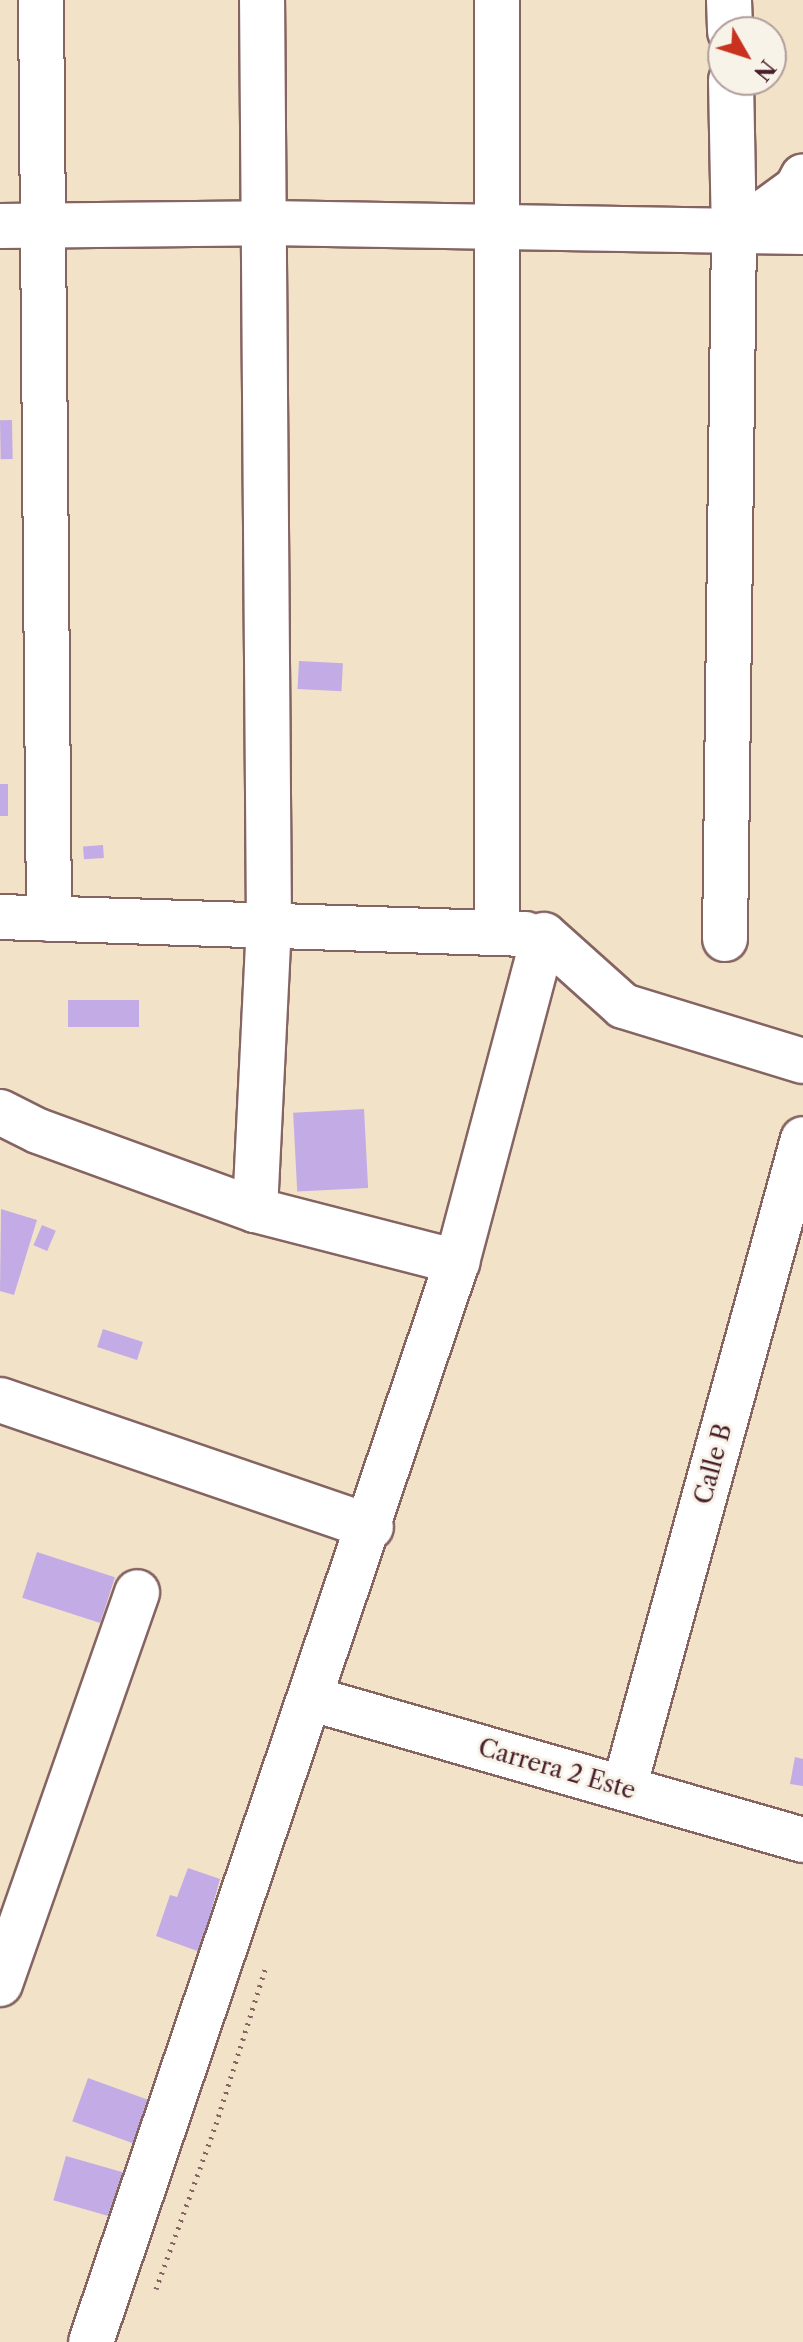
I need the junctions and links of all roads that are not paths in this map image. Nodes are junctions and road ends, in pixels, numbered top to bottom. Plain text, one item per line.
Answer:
1 (41, 0) edge
2 (262, 0) edge
3 (497, 0) edge
4 (731, 96) edge
5 (803, 176) edge
6 (267, 223) junction
7 (0, 226) edge
8 (47, 226) junction
9 (495, 228) junction
10 (803, 232) edge
11 (734, 234) junction
12 (0, 917) edge
13 (49, 919) junction
14 (269, 926) junction
15 (497, 933) junction
16 (544, 935) junction
17 (725, 939) dead end
18 (803, 1061) edge
19 (13, 1129) edge
20 (803, 1139) edge
21 (255, 1210) junction
22 (457, 1262) junction
23 (6, 1414) edge
24 (371, 1527) junction
25 (137, 1592) dead end
26 (312, 1699) junction
27 (624, 1788) junction
28 (803, 1840) edge
29 (0, 1984) edge
30 (91, 2342) edge

1 - 8 street
2 - 6 street
3 - 9 street
4 - 11 street
5 - 11 street
6 - 8 street
6 - 9 street
6 - 14 street
7 - 8 street
8 - 13 street
9 - 11 street
9 - 15 street
10 - 11 street
11 - 17 street
12 - 13 street
13 - 14 street
14 - 15 street
14 - 21 street
15 - 16 street
16 - 18 street
16 - 22 street
19 - 21 street
20 - 27 street, Calle B
21 - 22 street
22 - 24 street
23 - 24 street
24 - 26 street
25 - 29 street
26 - 27 street, Carrera 2 Este
26 - 30 street
27 - 28 street, Carrera 2 Este

